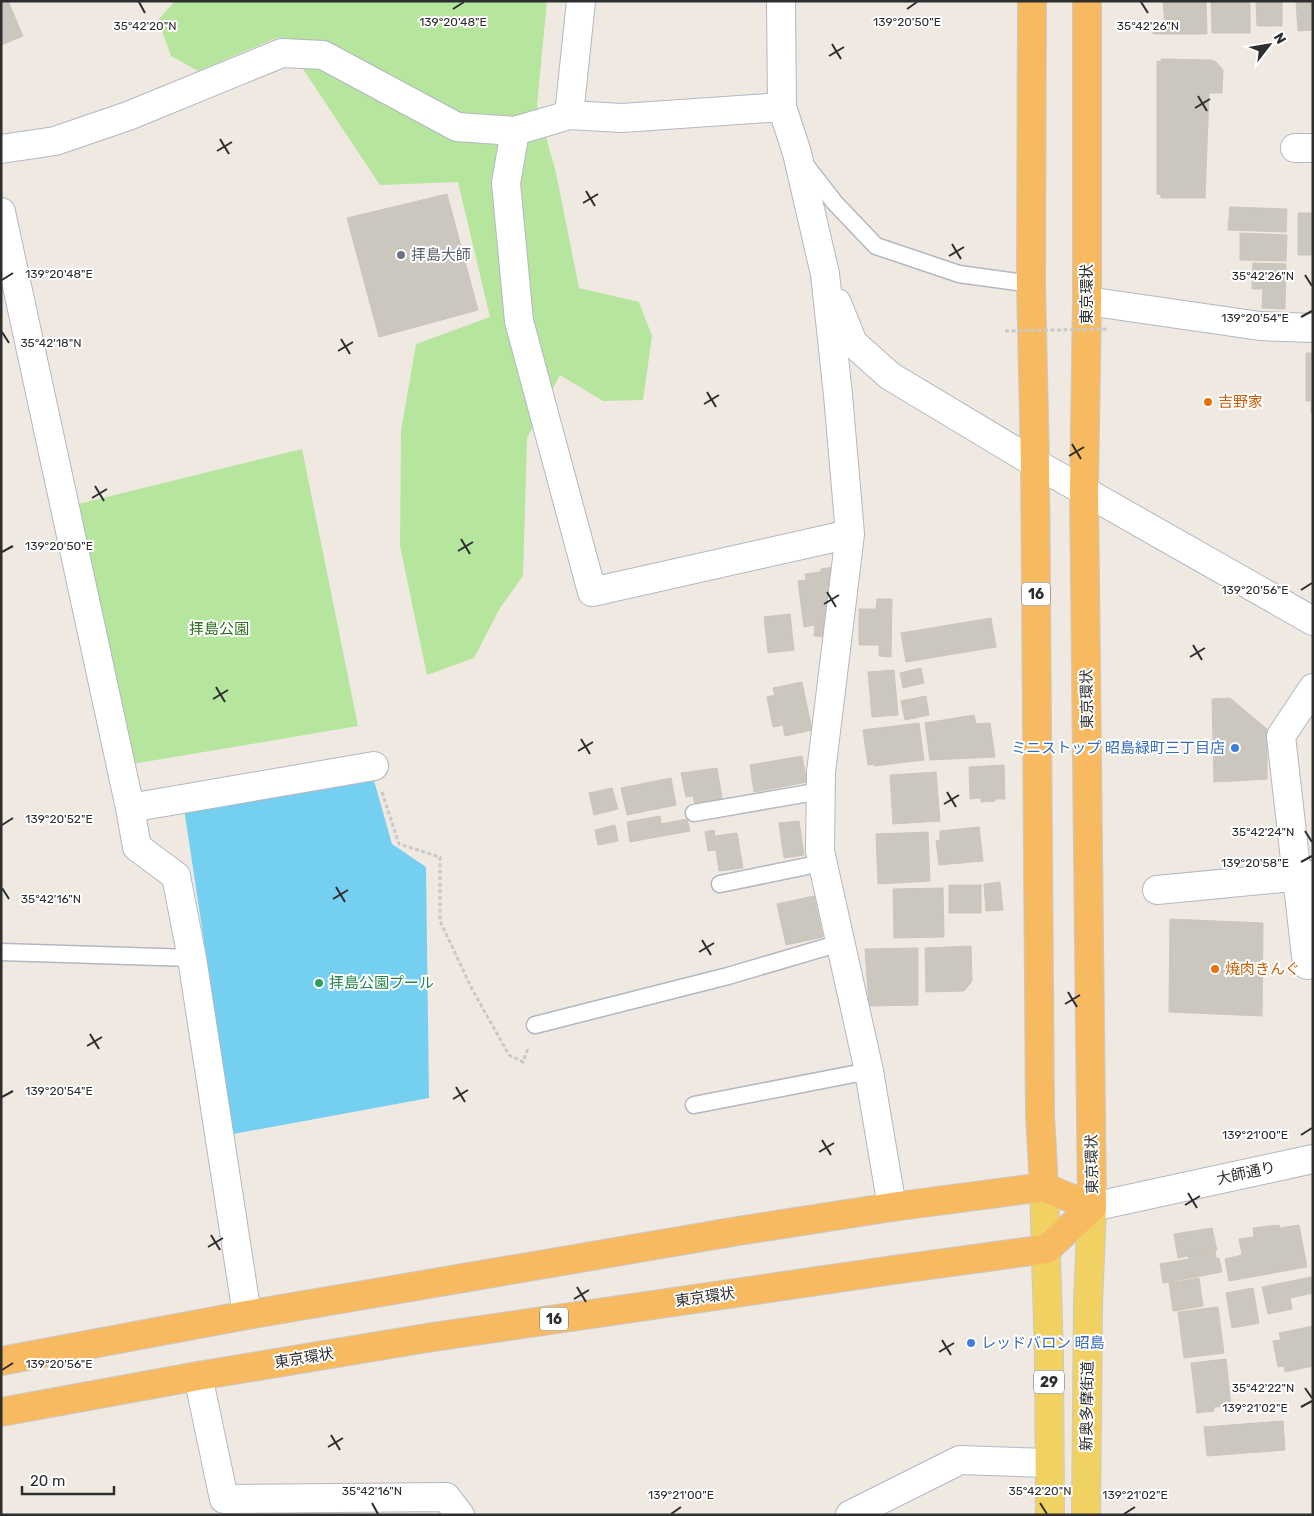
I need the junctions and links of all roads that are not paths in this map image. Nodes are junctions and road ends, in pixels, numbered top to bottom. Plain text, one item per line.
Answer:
1 (581, 1) edge
2 (781, 1) edge
3 (1032, 1) edge
4 (1087, 1) edge
5 (782, 107) junction
6 (569, 115) junction
7 (515, 132) junction
8 (1, 149) edge
9 (797, 153) junction
10 (1, 212) edge
11 (825, 274) junction
12 (1031, 284) junction
13 (1087, 301) junction
14 (1313, 328) edge
15 (1035, 463) junction
16 (1084, 490) junction
17 (850, 534) junction
18 (1313, 621) edge
19 (1313, 688) edge
20 (374, 766) road end
21 (821, 791) junction
22 (130, 808) junction
23 (694, 814) dead end
24 (822, 863) junction
25 (1305, 875) edge
26 (720, 884) dead end
27 (1157, 890) dead end
28 (840, 943) junction
29 (1, 952) edge
30 (192, 958) junction
31 (1306, 965) dead end
32 (535, 1025) road end
33 (869, 1071) junction
34 (694, 1105) dead end
35 (1313, 1159) edge
36 (1044, 1187) junction
37 (892, 1207) junction
38 (1092, 1207) junction
39 (1047, 1249) junction
40 (247, 1315) junction
41 (1, 1361) edge
42 (198, 1376) junction
43 (1, 1412) edge
44 (1049, 1462) junction
45 (460, 1515) edge
46 (850, 1515) edge
47 (1050, 1515) edge
48 (1086, 1515) edge

1 - 6 street
2 - 5 street
3 - 12 highway, 16
4 - 13 highway, 東京環状
5 - 6 street
5 - 9 street
6 - 7 street
7 - 8 street
7 - 17 street
9 - 11 street
9 - 12 lane
10 - 22 street
11 - 15 street
11 - 17 street
12 - 15 highway, 16
13 - 14 street
13 - 16 highway, 東京環状
15 - 16 street
15 - 36 highway, 16
16 - 18 street
16 - 38 highway, 東京環状
17 - 21 street
19 - 25 street
20 - 22 street
21 - 23 lane
21 - 24 street
22 - 30 street
24 - 26 lane
24 - 28 street
25 - 27 street
25 - 31 street
28 - 32 lane
28 - 33 street
29 - 30 lane
30 - 40 street
33 - 34 lane
33 - 37 street
35 - 38 street, 大師通り
36 - 37 highway
36 - 38 highway
36 - 39 main road, 29
37 - 40 highway
38 - 39 highway, 東京環状
38 - 48 main road, 新奥多摩街道
39 - 42 highway, 東京環状 / 16
39 - 44 main road, 29
40 - 41 highway
42 - 43 highway, 東京環状 / 16
42 - 45 street
44 - 46 street
44 - 47 main road, 29

